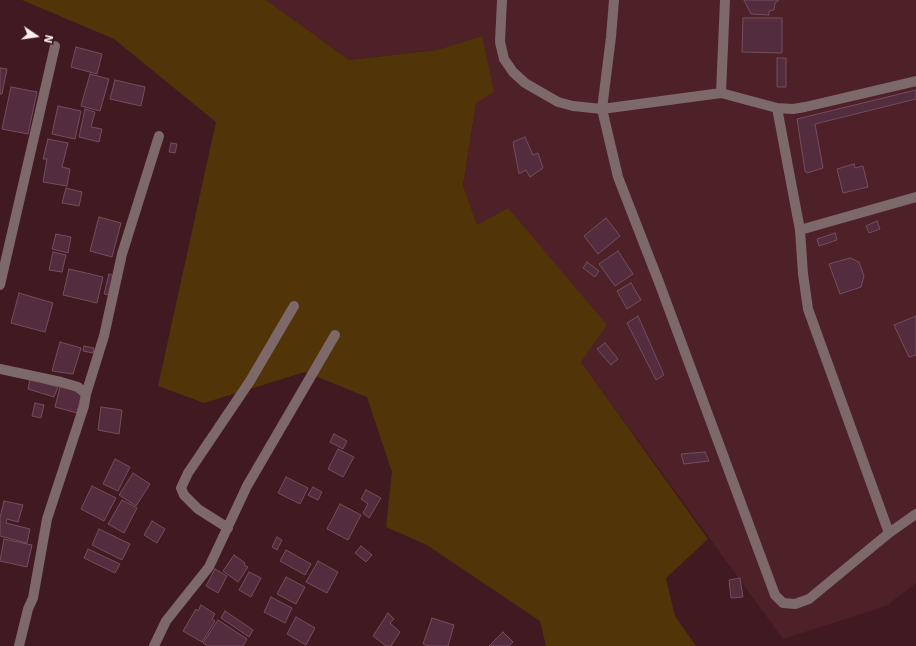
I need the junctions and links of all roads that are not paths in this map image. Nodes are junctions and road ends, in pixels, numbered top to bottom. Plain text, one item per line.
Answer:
1 (502, 0) edge
2 (614, 0) edge
3 (725, 0) edge
4 (54, 46) dead end
5 (916, 80) edge
6 (721, 93) junction
7 (777, 108) junction
8 (602, 109) junction
9 (159, 136) dead end
10 (916, 197) edge
11 (800, 230) junction
12 (0, 285) edge
13 (294, 306) dead end
14 (335, 335) dead end
15 (0, 369) edge
16 (86, 394) junction
17 (916, 514) edge
18 (228, 528) junction
19 (889, 534) junction
20 (19, 646) edge
21 (154, 646) edge

1 - 8 street
2 - 8 street
3 - 6 street
4 - 12 street
5 - 7 street
6 - 7 street
6 - 8 street
7 - 11 street
8 - 19 street
9 - 16 street
10 - 11 street
11 - 19 street
13 - 18 street
14 - 18 street
15 - 16 street
16 - 20 street
17 - 19 street
18 - 21 street

